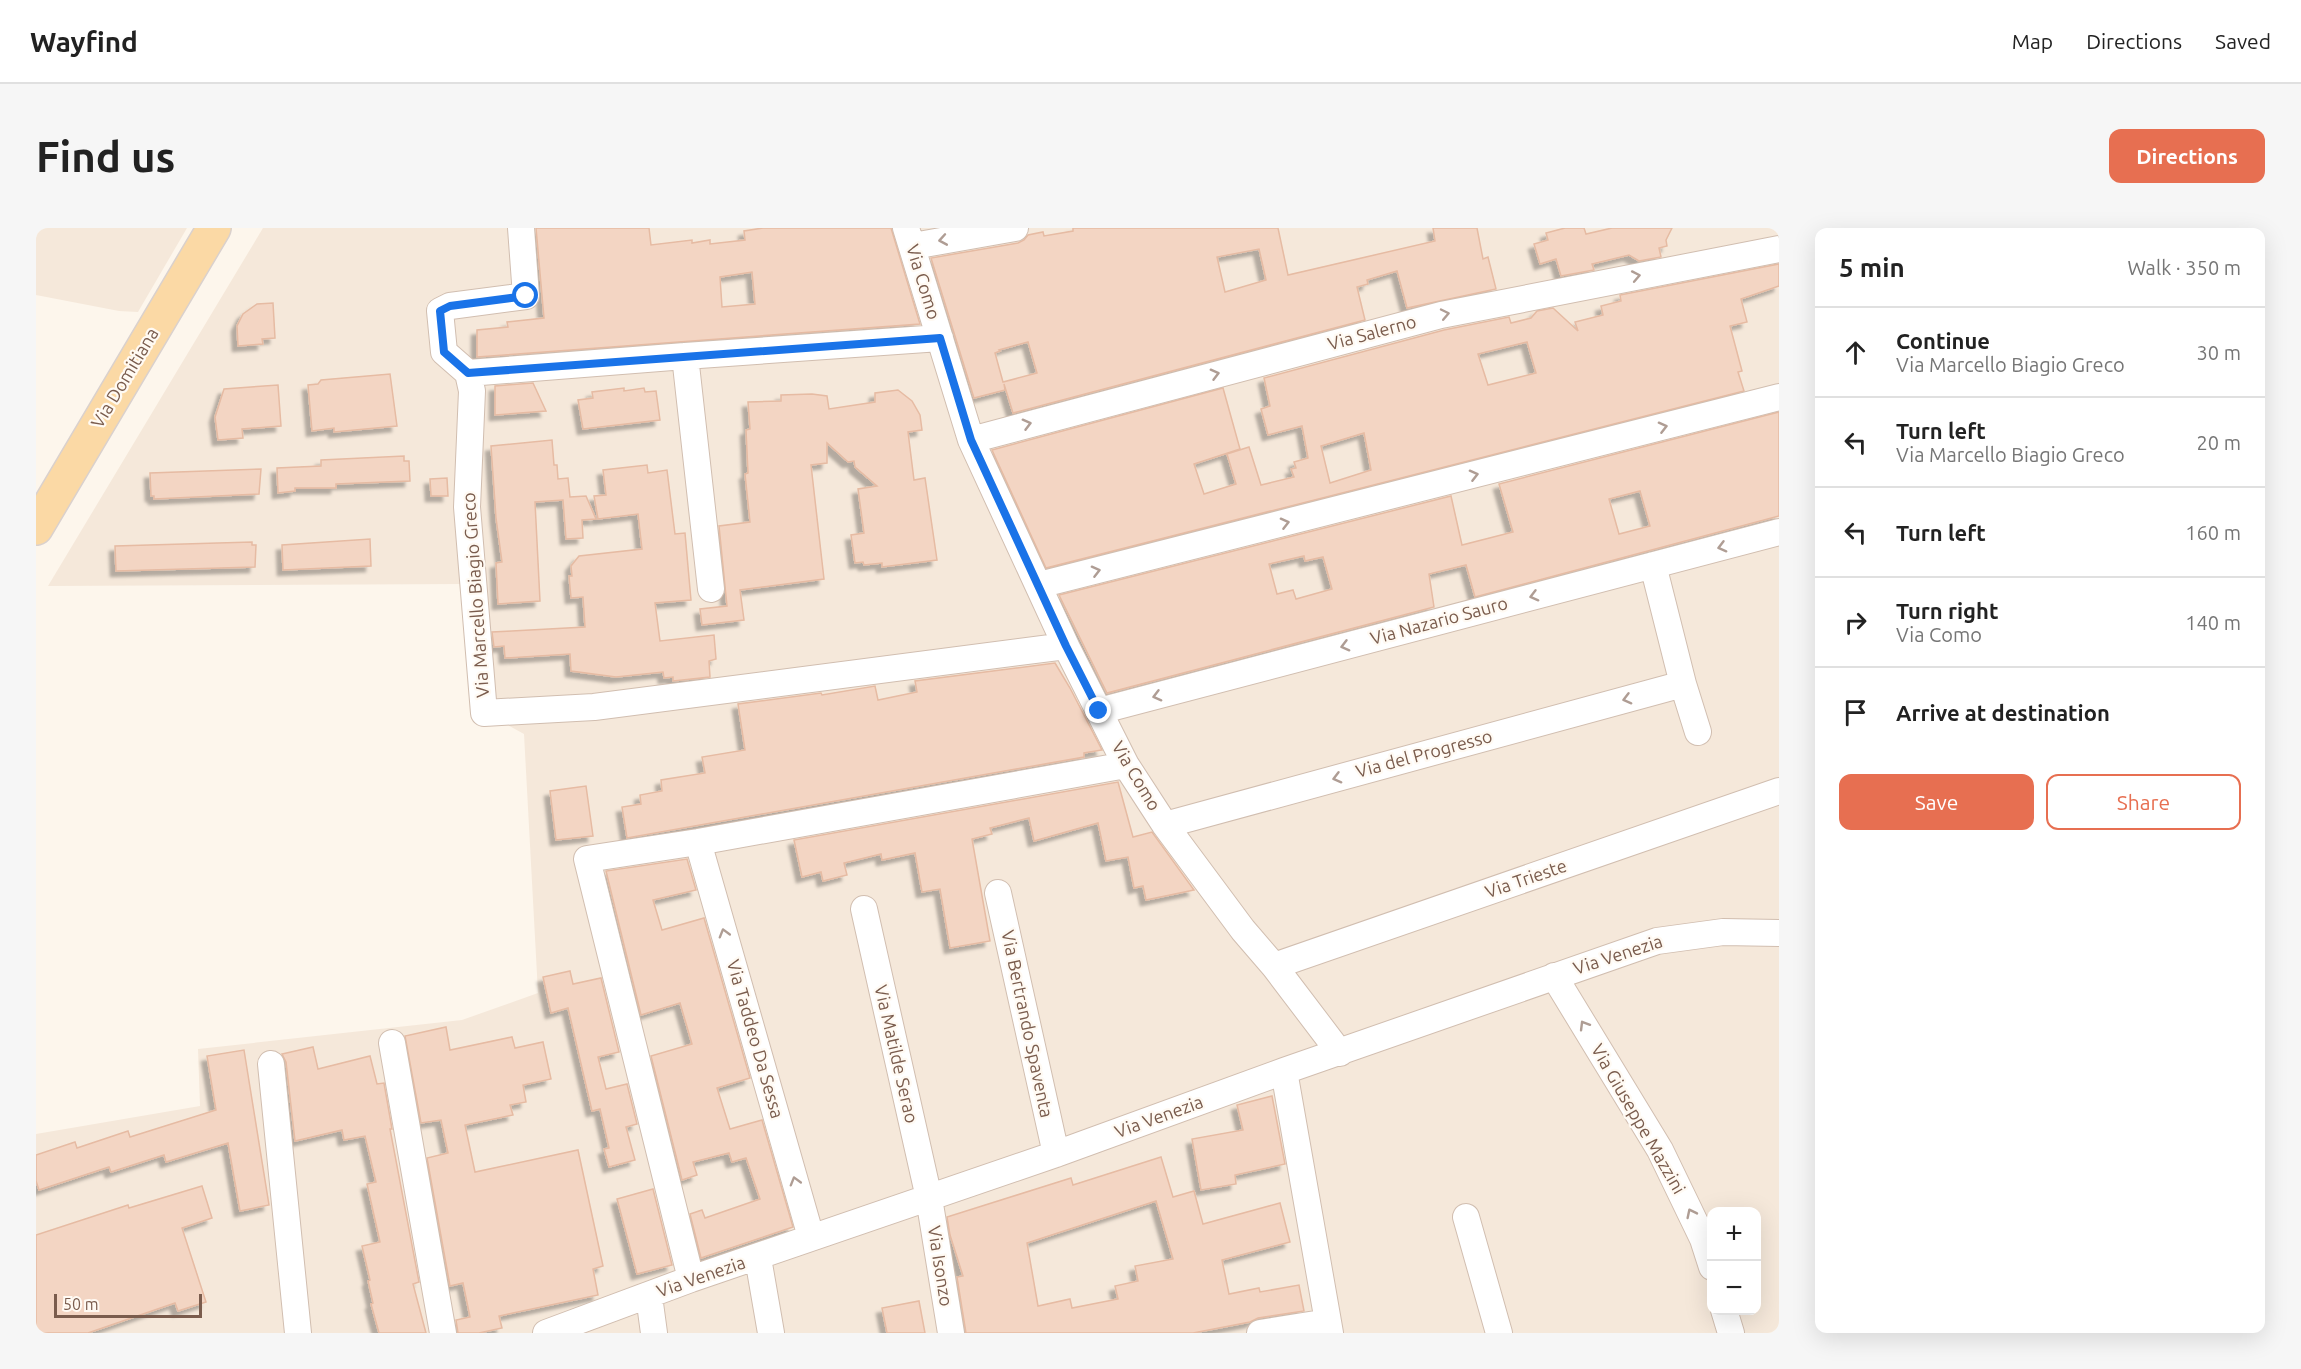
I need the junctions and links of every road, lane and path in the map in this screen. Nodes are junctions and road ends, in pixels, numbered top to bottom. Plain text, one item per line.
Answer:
1 (214, 228) edge
2 (521, 228) edge
3 (1015, 228) edge
4 (910, 237) edge
5 (1779, 249) edge
6 (940, 338) junction
7 (685, 356) junction
8 (468, 373) junction
9 (1779, 397) edge
10 (971, 440) junction
11 (36, 528) edge
12 (1779, 532) edge
13 (1653, 565) junction
14 (1039, 585) junction
15 (711, 589) dead end
16 (1066, 646) junction
17 (1683, 684) junction
18 (1099, 711) junction
19 (1698, 732) dead end
20 (1126, 765) junction
21 (1779, 791) edge
22 (1165, 825) junction
23 (698, 842) junction
24 (998, 893) dead end
25 (864, 909) dead end
26 (1779, 933) edge
27 (1274, 966) junction
28 (1554, 976) junction
29 (392, 1043) dead end
30 (1340, 1053) junction
31 (271, 1064) dead end
32 (1284, 1071) junction
33 (1056, 1154) junction
34 (929, 1198) junction
35 (1466, 1217) dead end
36 (811, 1237) junction
37 (758, 1257) junction
38 (1710, 1261) edge
39 (691, 1279) junction
40 (649, 1296) junction
41 (1725, 1315) edge
42 (1329, 1327) edge
43 (298, 1333) edge
44 (443, 1333) edge
45 (546, 1333) edge
46 (654, 1333) edge
47 (771, 1333) edge
48 (951, 1333) edge
49 (1260, 1333) edge
50 (1499, 1333) edge
51 (1731, 1333) edge

1 - 11 main road, Via Domitiana
2 - 8 street
3 -> 4 street
4 - 6 street, Via Como
10 -> 5 street, Via Salerno
6 - 7 street
6 - 10 street, Via Como
7 - 8 street
7 - 15 street
8 - 16 street, Via Marcello Biagio Greco
14 -> 9 street
10 - 14 street, Via Como
12 -> 13 street, Via Nazario Sauro
13 - 17 street
13 -> 18 street, Via Nazario Sauro
14 - 16 street, Via Como
16 - 18 street, Via Como
17 - 19 street
17 -> 22 street, Via del Progresso
18 - 20 street, Via Como
20 - 22 street, Via Como
20 - 23 street
21 - 27 street, Via Trieste
22 - 27 street, Via Como
36 -> 23 street, Via Taddeo Da Sessa
23 - 39 street
24 - 33 street, Via Bertrando Spaventa
25 - 34 street, Via Matilde Serao
26 - 28 street, Via Venezia
27 - 30 street, Via Como
28 - 30 street, Via Venezia
38 -> 28 street, Via Giuseppe Mazzini
29 - 44 street
30 - 32 street, Via Venezia
31 - 43 street
32 - 33 street, Via Venezia
32 - 42 street
33 - 34 street, Via Venezia
34 - 36 street, Via Venezia
34 - 48 street, Via Isonzo
35 - 50 street
36 - 37 street, Via Venezia
37 - 39 street, Via Venezia
37 - 47 street
39 - 40 street, Via Venezia
40 - 45 street, Via Venezia
40 - 46 street
41 - 51 street
42 - 49 street

